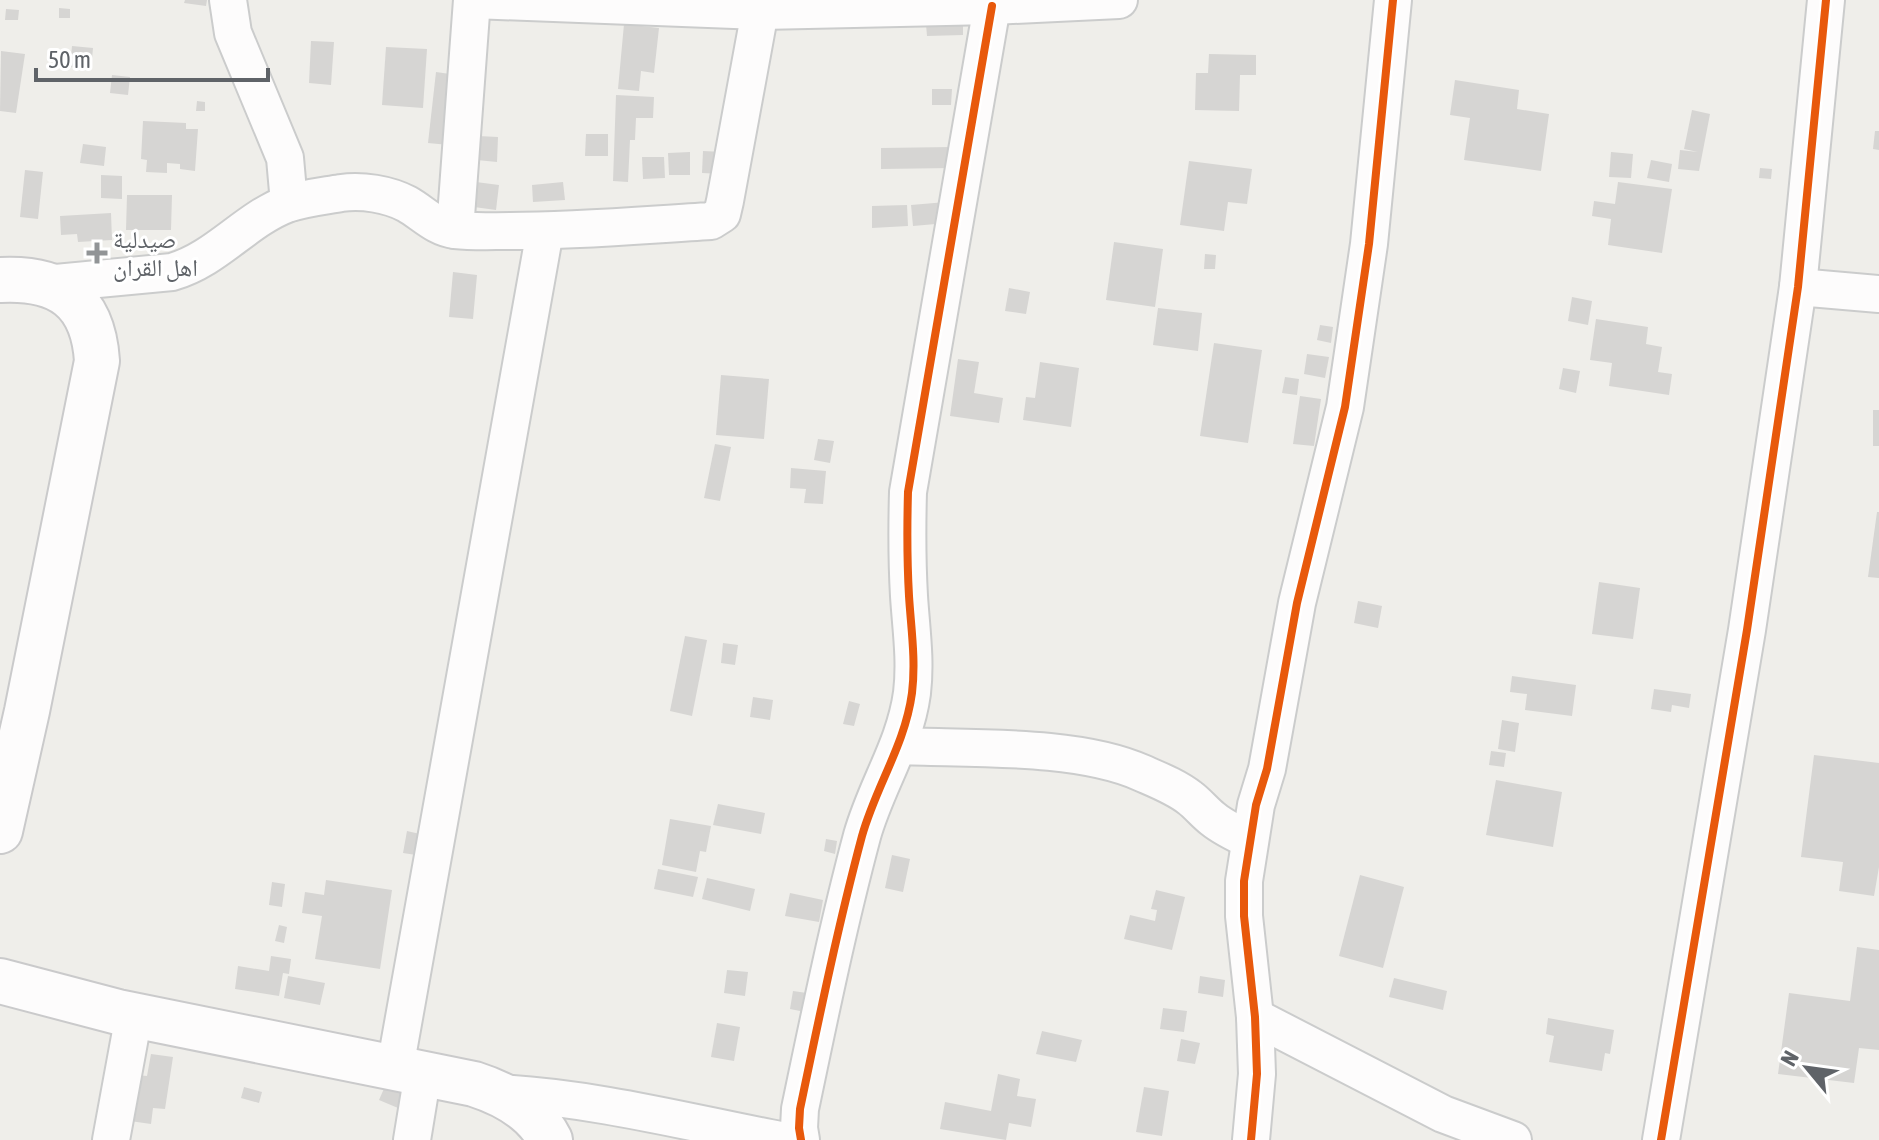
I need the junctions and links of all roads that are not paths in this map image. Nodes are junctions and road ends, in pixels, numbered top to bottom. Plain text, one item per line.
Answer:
1 (228, 0) edge
2 (483, 0) edge
3 (1119, 0) edge
4 (1393, 0) edge
5 (1826, 0) edge
6 (761, 6) edge
7 (992, 6) junction
8 (289, 203) junction
9 (455, 230) junction
10 (545, 231) junction
11 (0, 280) edge
12 (45, 284) junction
13 (1798, 287) junction
14 (1879, 294) edge
15 (14, 708) edge
16 (900, 746) junction
17 (0, 831) edge
18 (1250, 840) junction
19 (0, 981) edge
20 (134, 1015) junction
21 (1255, 1017) junction
22 (409, 1070) junction
23 (499, 1093) junction
24 (111, 1140) edge
25 (412, 1140) edge
26 (550, 1140) edge
27 (780, 1140) edge
28 (801, 1140) edge
29 (1251, 1140) edge
30 (1513, 1140) edge
31 (1661, 1140) edge

1 - 8 street
2 - 6 street
2 - 9 street
3 - 7 street
4 - 18 street
5 - 13 street
6 - 7 street
6 - 10 street
7 - 16 street
8 - 9 street
8 - 12 street
9 - 10 street
10 - 22 street
11 - 12 street
12 - 15 street
13 - 14 street
13 - 31 street
15 - 17 street
16 - 18 street
16 - 28 street
18 - 21 street
19 - 20 street
20 - 22 street
20 - 24 street
21 - 29 street
21 - 30 street
22 - 23 street
22 - 25 street
23 - 26 street
23 - 27 street

